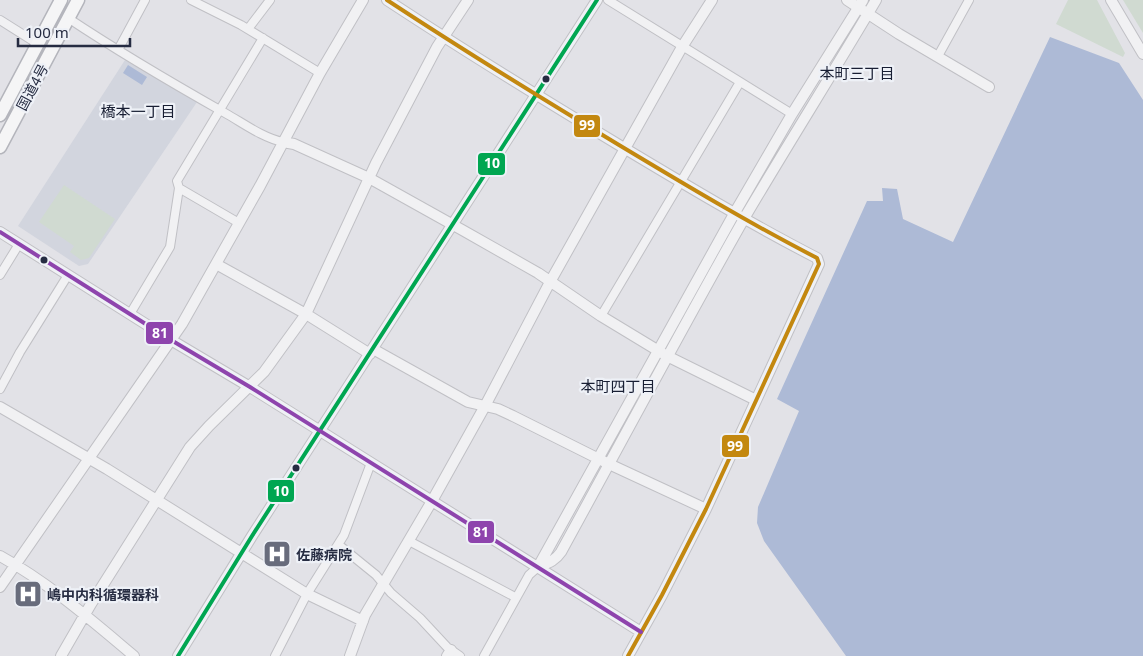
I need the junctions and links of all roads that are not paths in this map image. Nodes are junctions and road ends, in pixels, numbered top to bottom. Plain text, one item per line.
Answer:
1 (61, 0) edge
2 (78, 0) edge
3 (145, 0) edge
4 (191, 0) edge
5 (270, 0) edge
6 (363, 0) edge
7 (387, 0) edge
8 (468, 0) edge
9 (597, 0) edge
10 (608, 0) edge
11 (712, 0) edge
12 (847, 0) edge
13 (876, 0) edge
14 (968, 0) edge
15 (1111, 0) edge
16 (860, 3) edge
17 (868, 13) junction
18 (68, 18) junction
19 (0, 20) edge
20 (248, 29) junction
21 (444, 37) junction
22 (263, 38) junction
23 (38, 44) junction
24 (682, 47) junction
25 (118, 50) junction
26 (1143, 54) edge
27 (938, 56) junction
28 (320, 73) junction
29 (740, 82) junction
30 (989, 87) dead end
31 (536, 95) junction
32 (219, 110) junction
33 (792, 114) junction
34 (0, 115) edge
35 (283, 142) junction
36 (0, 147) edge
37 (626, 149) junction
38 (369, 178) junction
39 (680, 181) junction
40 (179, 188) junction
41 (734, 214) junction
42 (744, 219) junction
43 (239, 223) junction
44 (453, 225) junction
45 (0, 232) edge
46 (19, 244) junction
47 (216, 264) junction
48 (0, 275) edge
49 (68, 275) junction
50 (550, 282) junction
51 (130, 314) junction
52 (306, 314) junction
53 (601, 316) junction
54 (171, 340) junction
55 (657, 350) junction
56 (372, 352) junction
57 (667, 356) junction
58 (250, 387) junction
59 (0, 389) edge
60 (756, 400) junction
61 (485, 406) junction
62 (1, 410) edge
63 (320, 430) junction
64 (89, 459) junction
65 (598, 459) junction
66 (371, 463) junction
67 (609, 464) junction
68 (155, 500) junction
69 (432, 501) junction
70 (706, 510) junction
71 (409, 541) junction
72 (339, 545) junction
73 (242, 552) junction
74 (0, 556) edge
75 (16, 564) junction
76 (538, 566) junction
77 (384, 585) junction
78 (0, 587) edge
79 (307, 594) junction
80 (515, 597) junction
81 (85, 614) junction
82 (362, 621) junction
83 (641, 632) junction
84 (449, 653) edge
85 (61, 656) edge
86 (134, 656) edge
87 (178, 656) edge
88 (275, 656) edge
89 (350, 656) edge
90 (460, 656) edge
91 (484, 656) edge
92 (628, 656) edge

1 - 23 highway, 国道4号
2 - 18 highway, 国道4号
3 - 25 street
4 - 20 street
5 - 20 street
6 - 28 street
7 - 21 street
8 - 21 street
9 - 31 street
10 - 24 street
11 - 24 street
12 - 16 street
13 - 17 street
14 - 27 street
15 - 26 street
16 - 17 street
16 - 33 street
17 - 27 street
17 - 42 street
18 - 25 street
18 - 36 highway, 国道4号
19 - 23 street
20 - 22 street
21 - 31 street
21 - 38 street
22 - 28 street
22 - 32 street
23 - 34 highway, 国道4号
24 - 29 street
24 - 37 street
25 - 32 street
27 - 30 street
28 - 35 street
29 - 33 street
29 - 39 street
31 - 37 street
31 - 44 street
32 - 35 street
32 - 40 street
33 - 41 street
35 - 38 street
35 - 43 street
37 - 39 street
37 - 50 street
38 - 44 street
38 - 52 street
39 - 41 street
39 - 53 street
40 - 43 street
40 - 51 street
41 - 42 street
41 - 55 street
42 - 57 street
42 - 60 street
43 - 47 street
44 - 50 street
44 - 56 street
45 - 46 street
46 - 48 street
46 - 49 street
47 - 52 street
47 - 54 street
49 - 51 street
49 - 59 street
50 - 53 street
50 - 61 street
51 - 54 street
52 - 56 street
52 - 58 street
53 - 55 street
54 - 58 street
54 - 64 street
55 - 57 street
55 - 65 street
56 - 61 street
56 - 63 street
57 - 60 street
57 - 67 street
58 - 63 street
58 - 68 street
60 - 70 street
61 - 65 street
61 - 69 street
62 - 64 street
63 - 66 street
63 - 73 street
64 - 68 street
64 - 75 street
65 - 67 street
65 - 76 street
66 - 69 street
66 - 72 street
67 - 70 street
67 - 76 street
68 - 73 street
68 - 81 street
69 - 71 street
69 - 76 street
70 - 83 street
71 - 77 street
71 - 80 street
72 - 77 street
72 - 79 street
73 - 79 street
73 - 87 street
74 - 75 street
75 - 78 street
75 - 81 street
76 - 80 street
76 - 83 street
77 - 82 street
77 - 84 street
79 - 82 street
79 - 88 street
80 - 91 street
81 - 85 street
81 - 86 street
82 - 89 street
83 - 92 street
84 - 90 street

